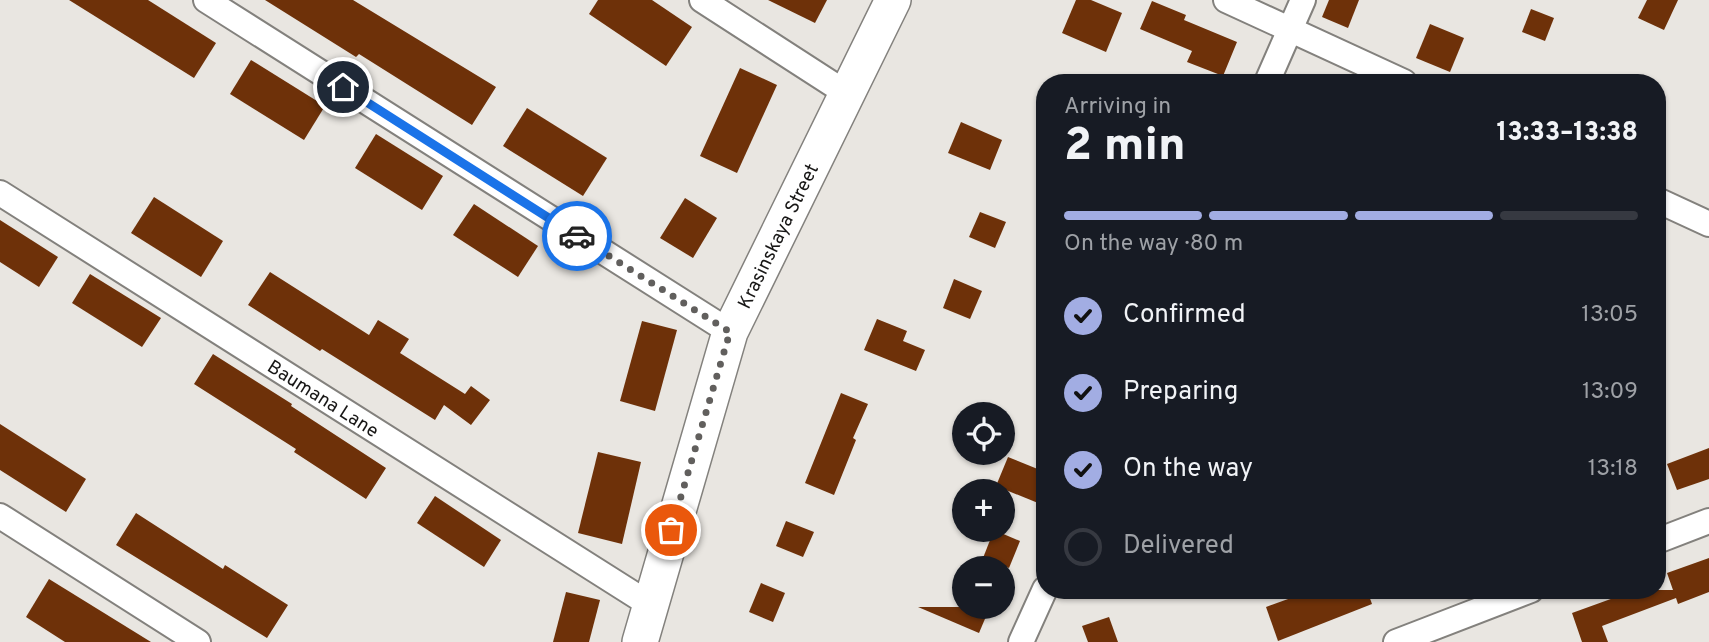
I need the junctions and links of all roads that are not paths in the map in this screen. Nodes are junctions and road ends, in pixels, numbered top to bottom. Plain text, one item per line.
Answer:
1 (206, 0) edge
2 (702, 0) edge
3 (893, 0) edge
4 (1226, 0) edge
5 (1303, 0) edge
6 (1290, 29) junction
7 (1270, 74) edge
8 (1388, 74) edge
9 (846, 93) junction
10 (0, 193) edge
11 (1666, 204) edge
12 (1709, 224) edge
13 (730, 332) junction
14 (0, 516) edge
15 (1709, 522) edge
16 (1666, 538) edge
17 (1040, 599) edge
18 (1508, 599) edge
19 (649, 604) junction
20 (198, 642) edge
21 (639, 642) edge
22 (1021, 642) edge
23 (1396, 642) edge

1 - 13 street
2 - 9 street
3 - 9 main road, Krasinskaya Street
4 - 6 street
5 - 6 street
6 - 7 street
6 - 8 street
9 - 13 main road, Krasinskaya Street
10 - 19 street, Baumana Lane
11 - 12 street
13 - 19 main road, Krasinskaya Street
14 - 20 street
15 - 16 street
17 - 22 street
18 - 23 street
19 - 21 main road, Krasinskaya Street

